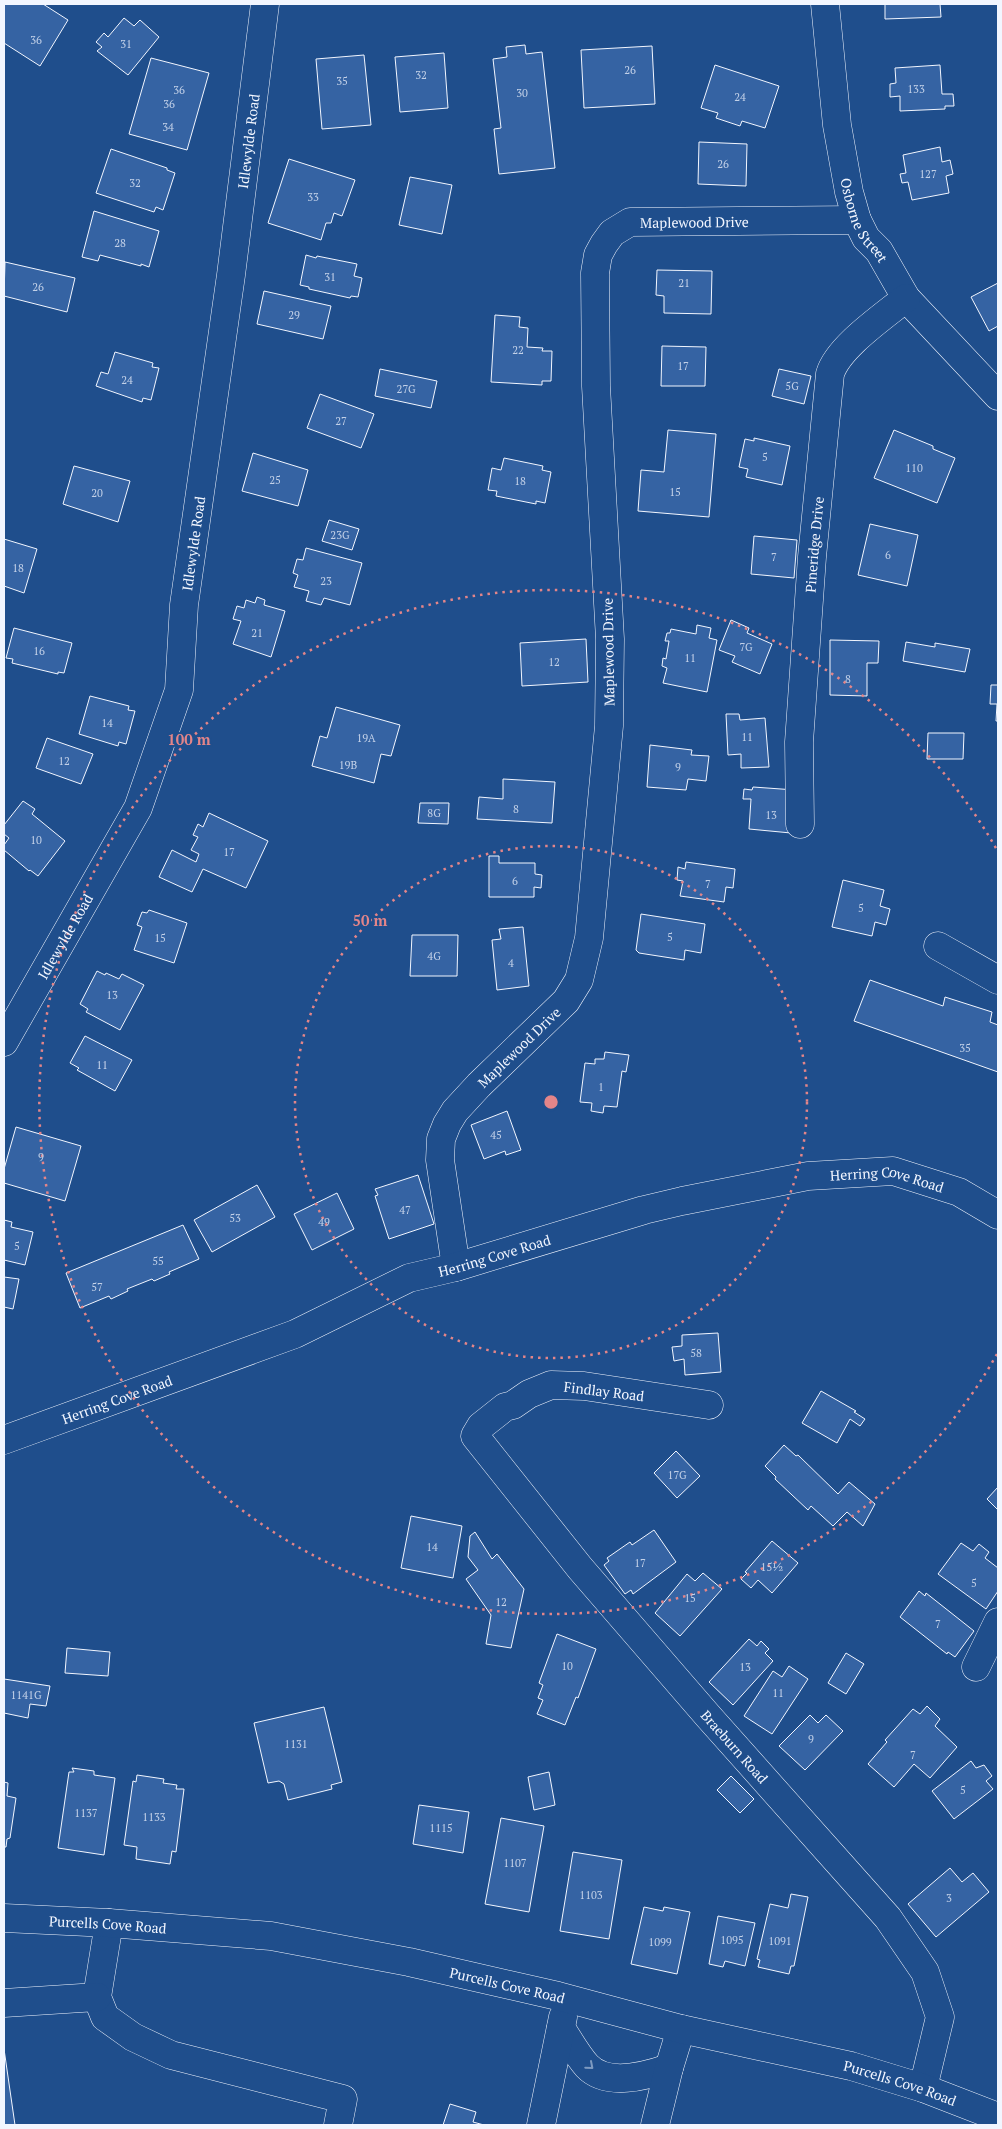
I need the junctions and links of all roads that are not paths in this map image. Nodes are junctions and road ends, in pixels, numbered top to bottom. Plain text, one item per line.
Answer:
1 (265, 4) edge
2 (825, 4) edge
3 (857, 220) junction
4 (906, 298) junction
5 (998, 396) edge
6 (800, 824) dead end
7 (938, 946) dead end
8 (998, 980) edge
9 (4, 1042) edge
10 (998, 1215) edge
11 (456, 1267) junction
12 (709, 1405) dead end
13 (481, 1426) joint
14 (4, 1440) edge
15 (998, 1622) edge
16 (976, 1667) dead end
17 (4, 1918) edge
18 (109, 1923) junction
19 (97, 1997) junction
20 (567, 1998) junction
21 (4, 2003) edge
22 (561, 2028) junction
23 (681, 2029) junction
24 (669, 2068) junction
25 (923, 2088) junction
26 (998, 2117) edge
27 (338, 2125) edge
28 (541, 2125) edge
29 (655, 2125) edge

1 - 9 street, Idlewylde Road
2 - 3 street, Osborne Street
3 - 4 street, Osborne Street
3 - 11 street, Maplewood Drive
4 - 5 street, Osborne Street
4 - 6 street, Pineridge Drive
7 - 8 street
10 - 11 street, Herring Cove Road
11 - 14 street, Herring Cove Road
12 - 13 street, Findlay Road
13 - 25 street, Braeburn Road
15 - 16 street
17 - 18 street, Purcells Cove Road
18 - 19 street
18 - 20 street, Purcells Cove Road
19 - 21 street
19 - 27 street
20 - 22 street
20 - 23 street, Purcells Cove Road
22 -> 24 street
22 - 28 street
23 - 24 street
23 - 25 street, Purcells Cove Road
24 - 29 street
25 - 26 street, Purcells Cove Road

